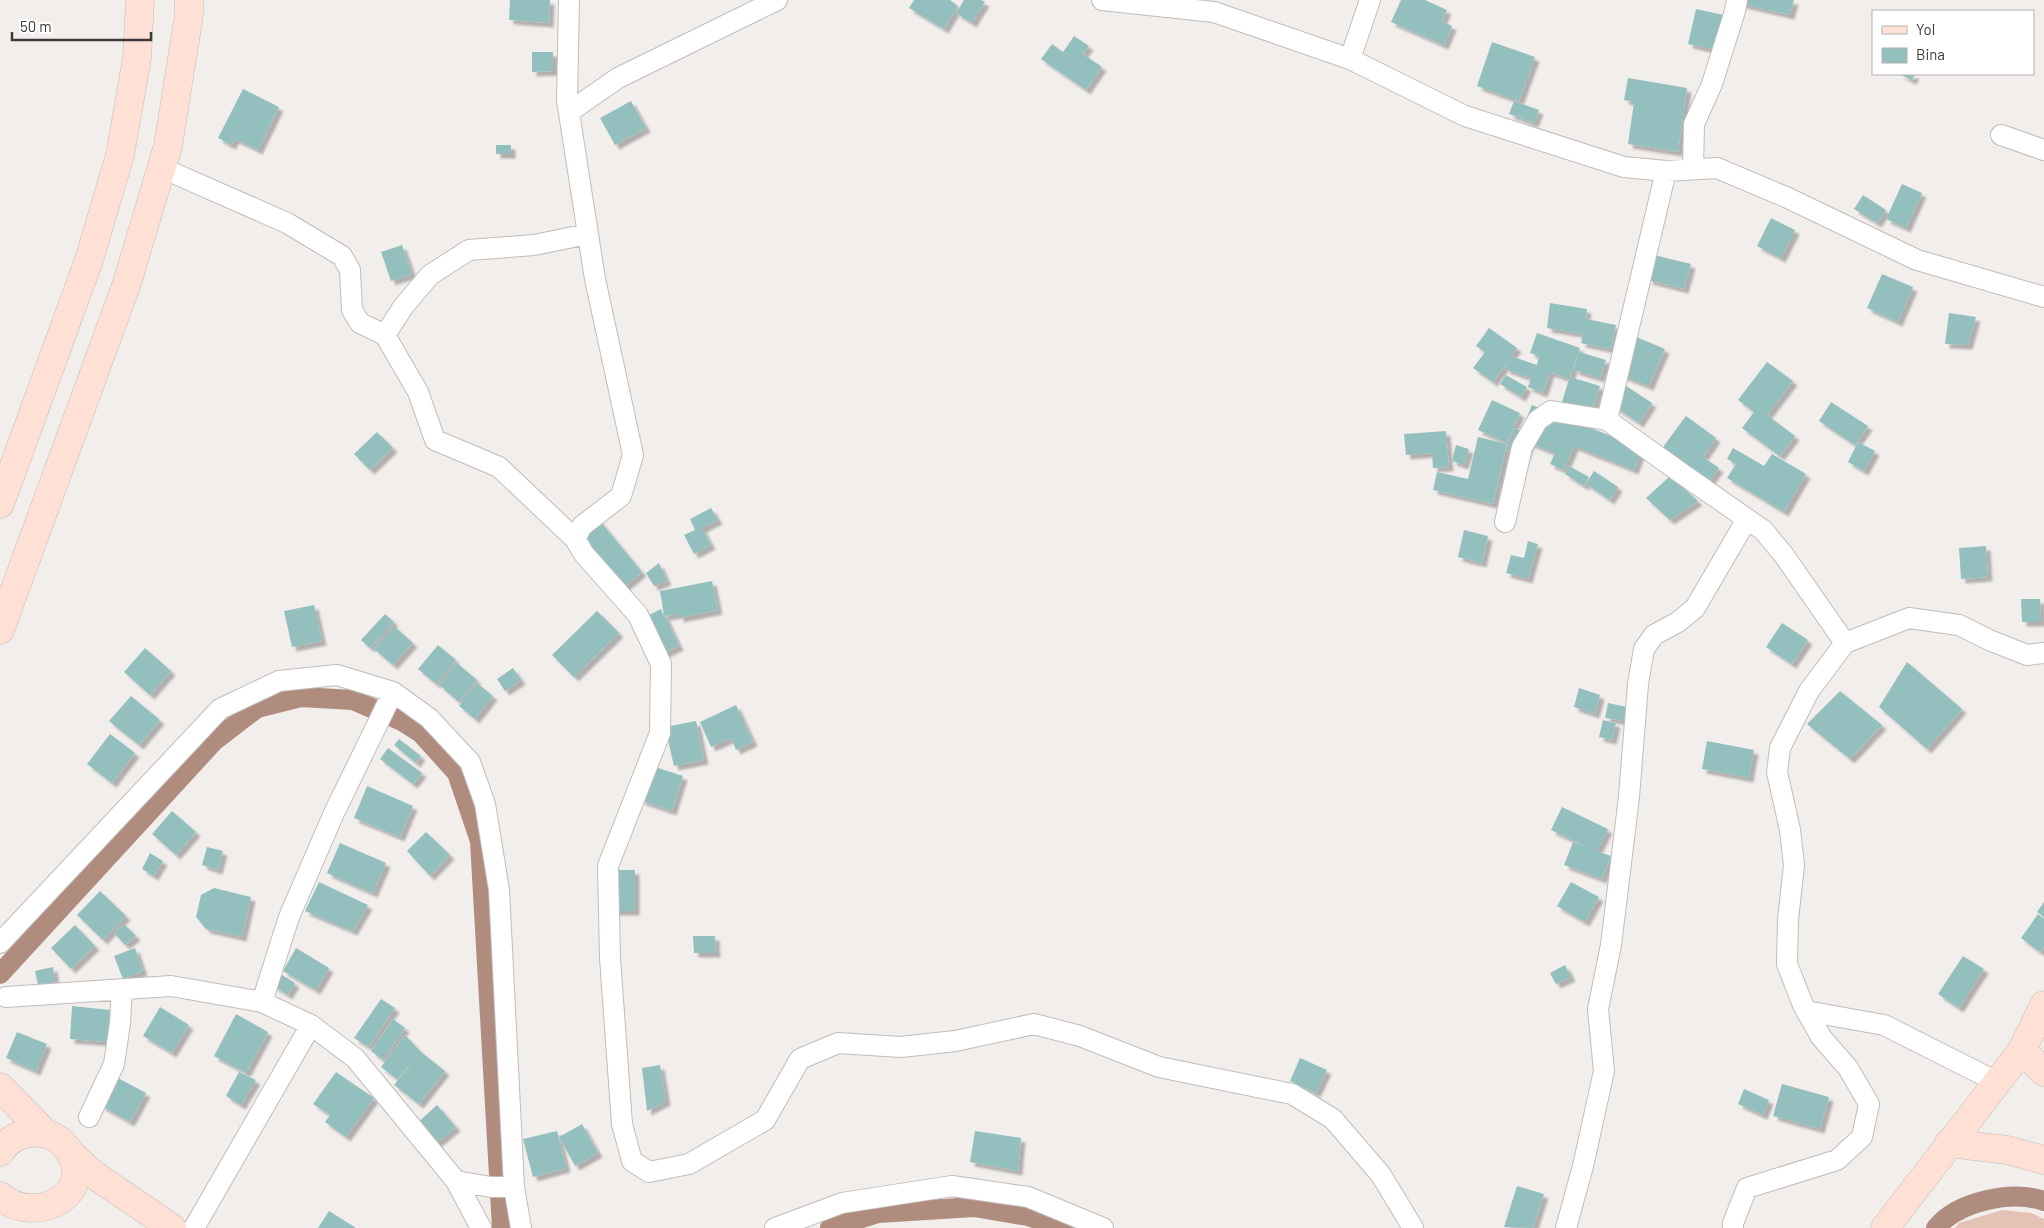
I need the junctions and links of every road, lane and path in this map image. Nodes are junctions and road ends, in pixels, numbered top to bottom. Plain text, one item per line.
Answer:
1 (140, 0) edge
2 (189, 0) edge
3 (569, 0) edge
4 (777, 0) edge
5 (1102, 0) edge
6 (1370, 0) edge
7 (1736, 0) edge
8 (1350, 59) junction
9 (569, 112) junction
10 (2001, 135) dead end
11 (2044, 150) edge
12 (162, 168) junction
13 (1693, 169) junction
14 (1666, 171) junction
15 (588, 234) junction
16 (2044, 297) edge
17 (385, 335) junction
18 (1607, 420) junction
19 (0, 504) edge
20 (1747, 519) junction
21 (1505, 522) dead end
22 (575, 539) junction
23 (0, 630) edge
24 (1845, 643) junction
25 (2044, 653) edge
26 (388, 704) junction
27 (0, 943) edge
28 (122, 990) junction
29 (6, 997) dead end
30 (262, 1002) junction
31 (2044, 1005) edge
32 (1806, 1011) junction
33 (311, 1025) junction
34 (2022, 1050) junction
35 (2044, 1072) edge
36 (1997, 1082) junction
37 (0, 1087) edge
38 (89, 1117) dead end
39 (46, 1134) junction
40 (1949, 1143) junction
41 (0, 1152) edge
42 (70, 1153) junction
43 (2044, 1160) edge
44 (456, 1181) junction
45 (504, 1187) junction
46 (6, 1204) edge
47 (40, 1228) edge
48 (172, 1228) edge
49 (194, 1228) edge
50 (481, 1228) edge
51 (521, 1228) edge
52 (776, 1228) edge
53 (1103, 1228) edge
54 (1414, 1228) edge
55 (1566, 1228) edge
56 (1733, 1228) edge
57 (1885, 1228) edge

1 - 19 main road
2 - 12 main road
3 - 9 street
4 - 9 street
5 - 8 street
6 - 8 street
7 - 13 street
8 - 14 street
9 - 15 street
10 - 11 street
12 - 17 street
12 - 23 main road
13 - 14 street
13 - 16 street
14 - 18 street
15 - 17 street
15 - 22 street
17 - 22 street
18 - 20 street
18 - 21 street
20 - 24 street
20 - 55 street
22 - 54 street
24 - 25 street
24 - 32 street
26 - 27 street
26 - 30 street
26 - 45 street
28 - 29 street
28 - 30 street
28 - 38 street
30 - 33 street
31 - 34 main road
32 - 36 street
32 - 56 street
33 - 44 street
33 - 49 street
34 - 35 main road
34 - 36 main road
36 - 40 main road
37 - 39 main road
39 - 41 main road
39 - 42 main road
40 - 43 main road
40 - 57 main road
42 - 46 main road
42 - 48 main road
44 - 45 street
44 - 50 street
45 - 51 street
46 - 47 main road
52 - 53 street

